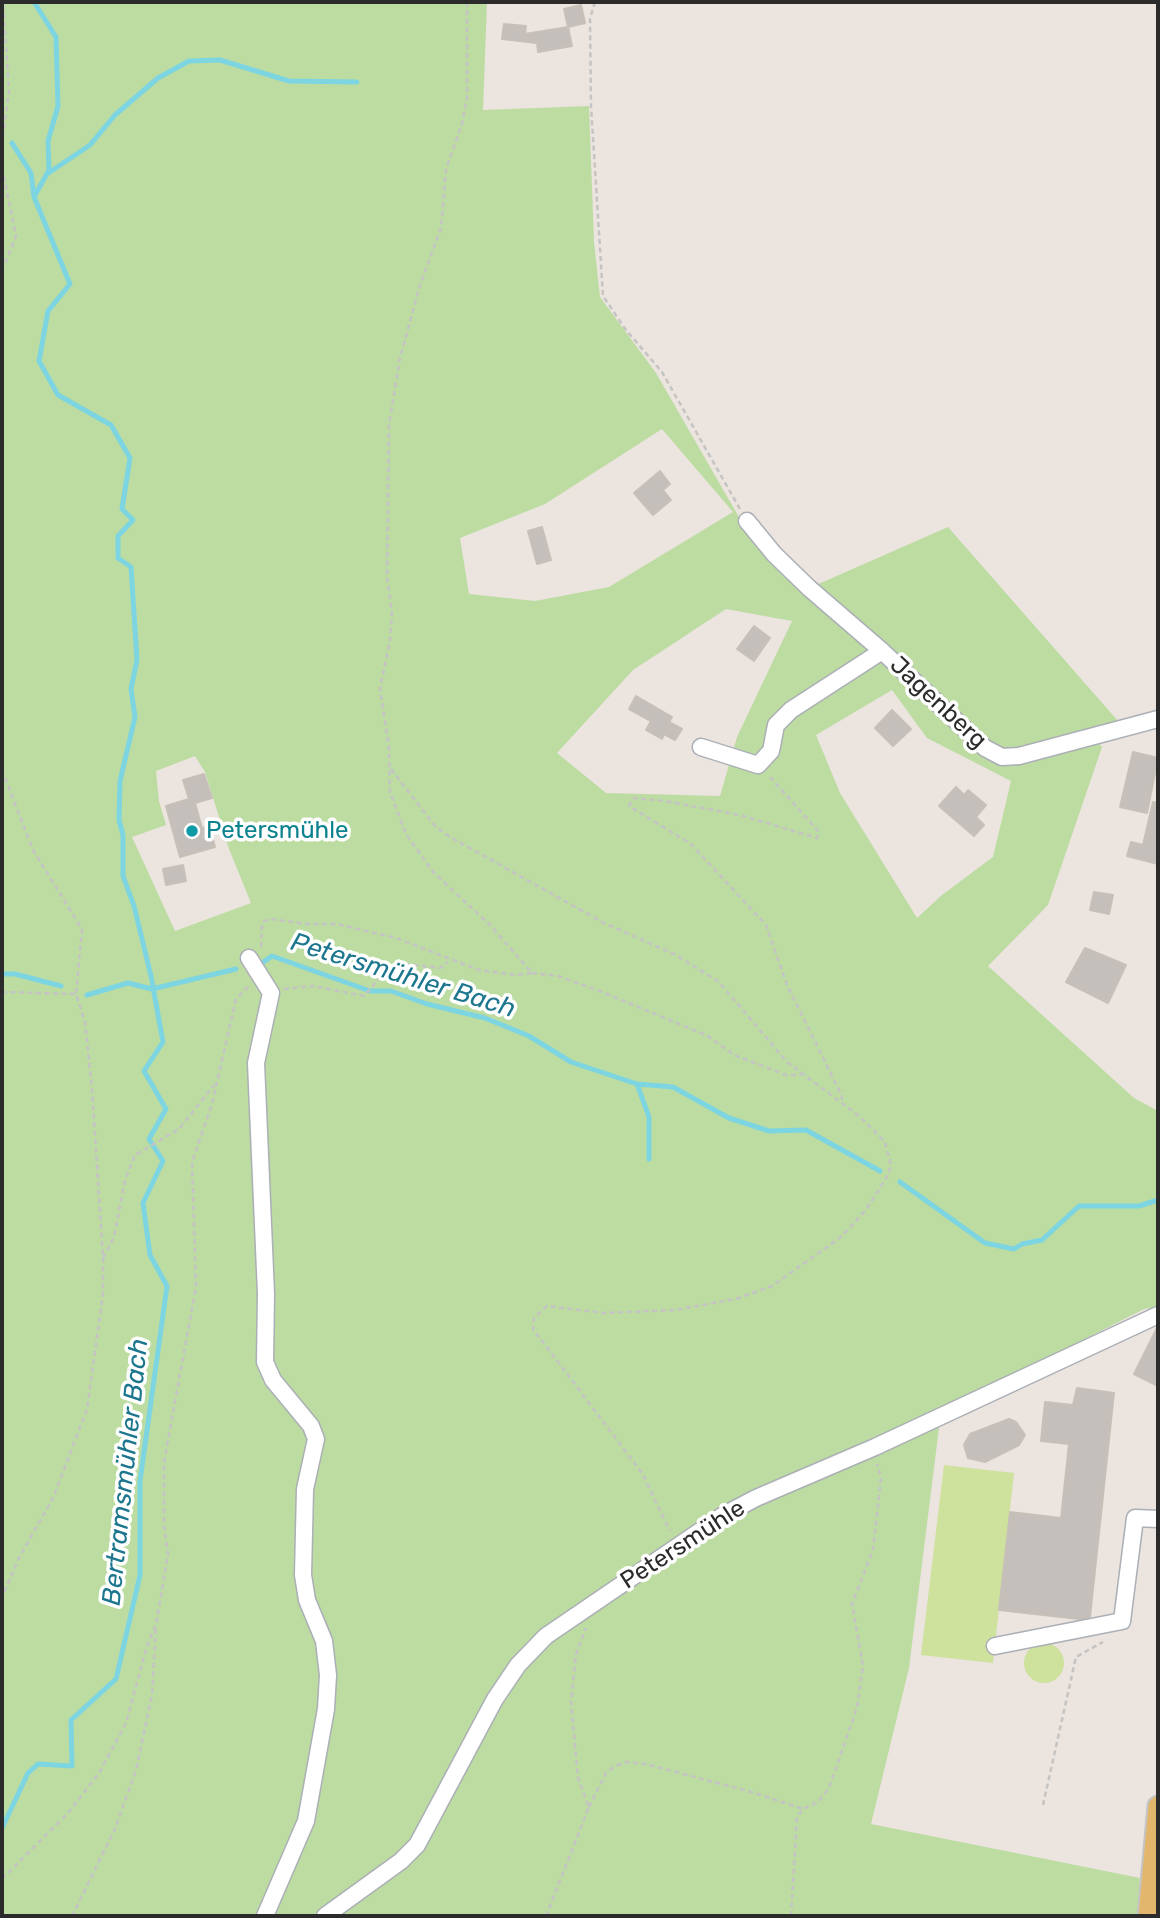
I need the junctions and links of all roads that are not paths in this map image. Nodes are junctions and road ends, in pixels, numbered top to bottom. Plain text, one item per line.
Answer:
1 (747, 521) road end
2 (881, 651) junction
3 (1158, 719) edge
4 (701, 747) dead end
5 (249, 958) road end
6 (1158, 1315) edge
7 (1158, 1519) edge
8 (995, 1646) dead end
9 (1158, 1806) edge
10 (265, 1916) edge
11 (325, 1916) edge
12 (1148, 1916) edge

1 - 2 lane, Jagenberg
2 - 3 lane, Jagenberg
2 - 4 lane, Jagenberg
5 - 10 lane
6 - 11 lane, Petersmühle
7 - 8 lane
9 - 12 main road

